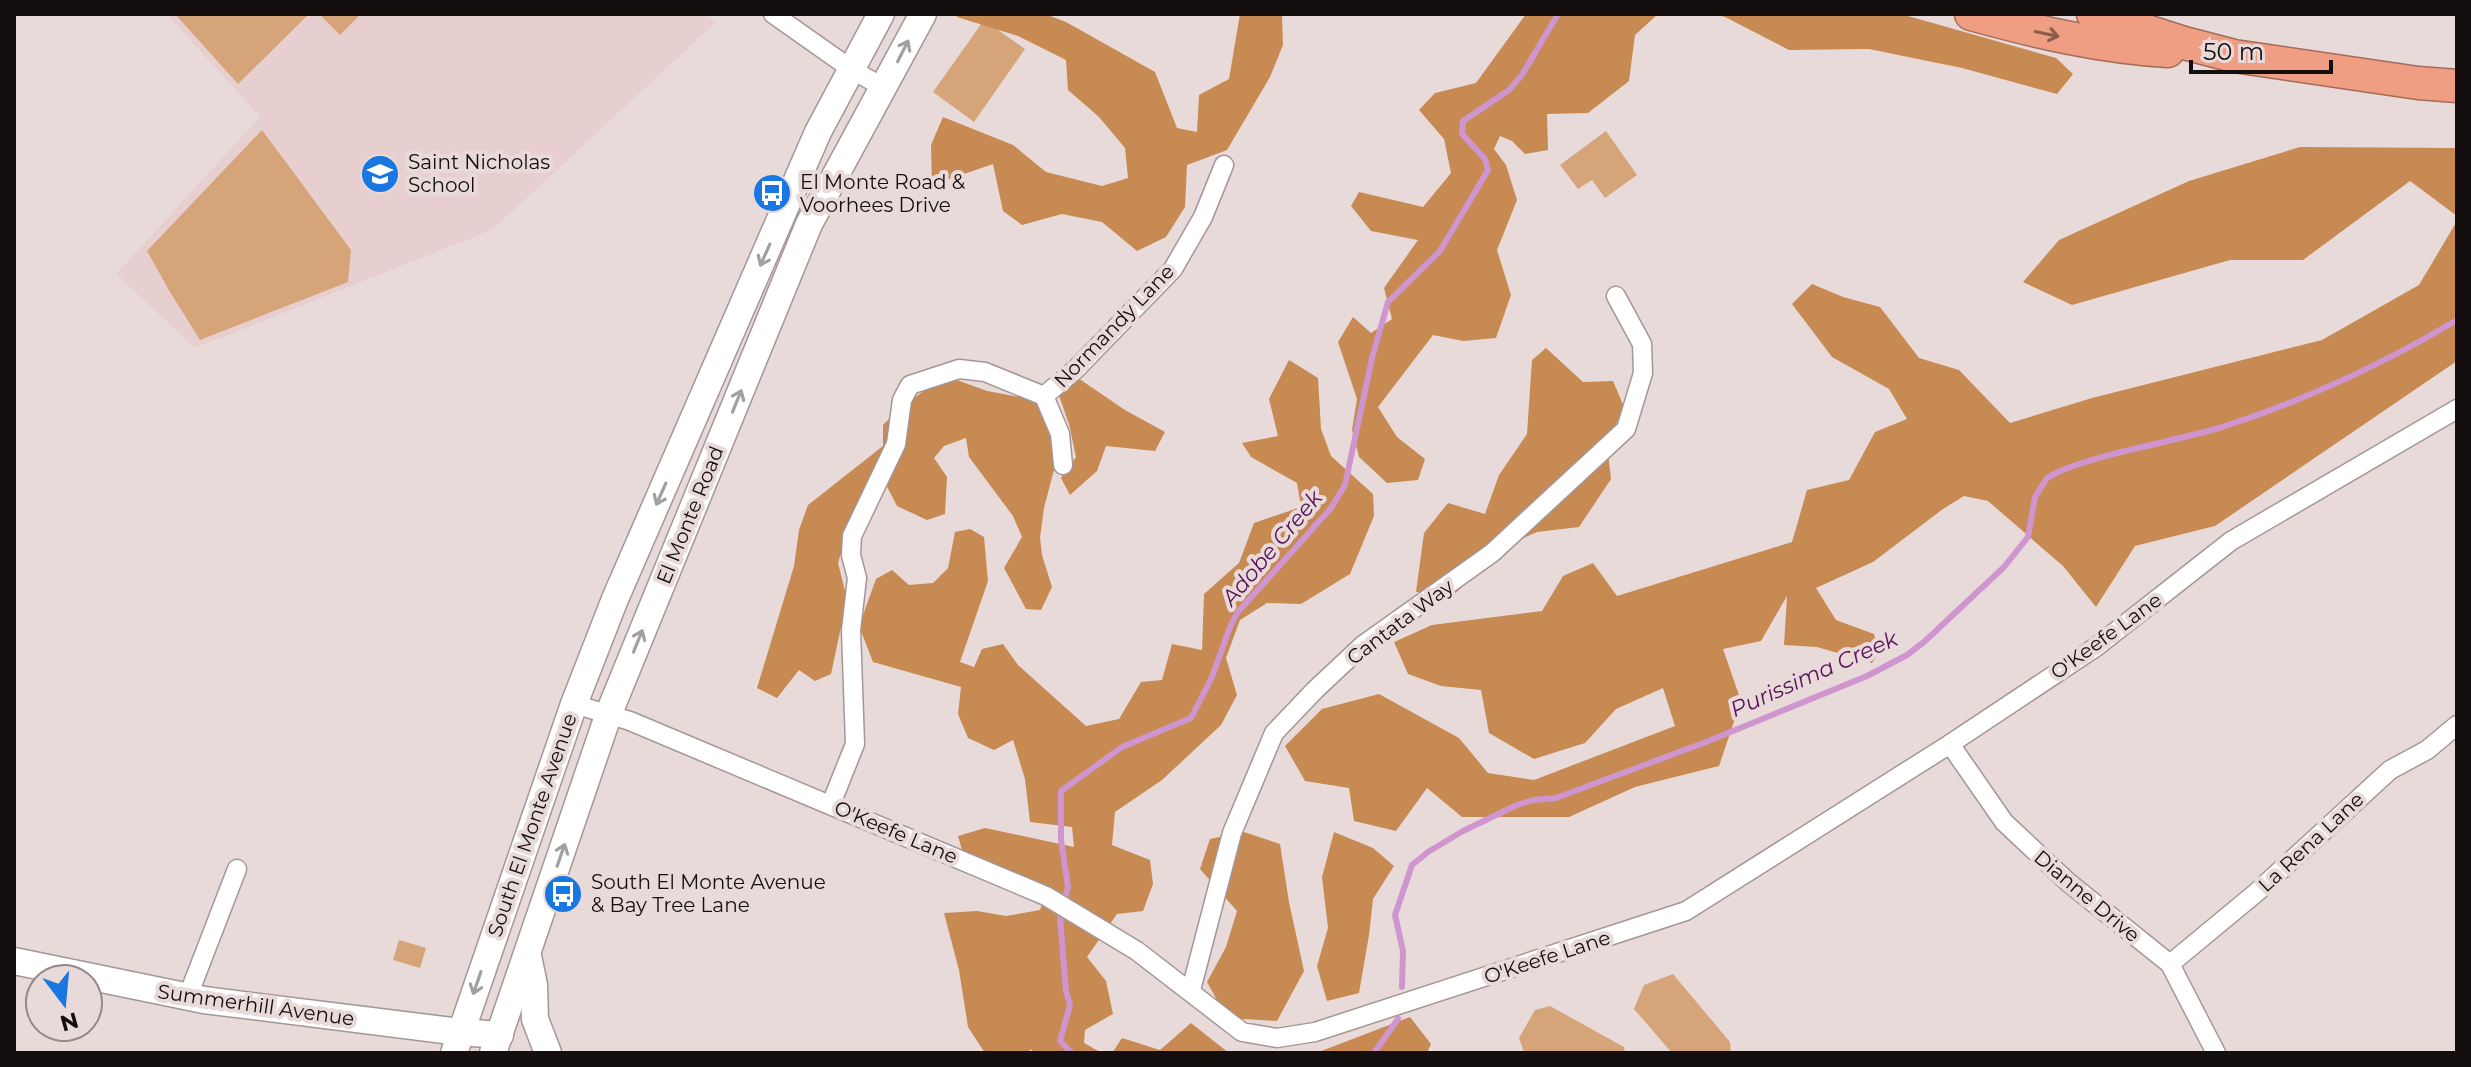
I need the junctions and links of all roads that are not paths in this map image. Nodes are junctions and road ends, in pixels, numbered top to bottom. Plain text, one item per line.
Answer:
1 (773, 14) edge
2 (881, 14) edge
3 (923, 14) edge
4 (1971, 14) edge
5 (2093, 14) edge
6 (2234, 56) junction
7 (851, 69) junction
8 (2457, 86) edge
9 (884, 88) junction
10 (1224, 165) dead end
11 (1616, 296) dead end
12 (1044, 396) junction
13 (2457, 409) edge
14 (1063, 465) dead end
15 (615, 599) joint
16 (574, 704) junction
17 (609, 713) junction
18 (2457, 725) edge
19 (1950, 744) junction
20 (831, 804) junction
21 (237, 869) dead end
22 (527, 954) junction
23 (14, 961) edge
24 (2170, 964) junction
25 (1191, 990) junction
26 (188, 996) junction
27 (457, 1042) edge
28 (496, 1044) edge
29 (548, 1053) edge
30 (2216, 1053) edge

1 - 7 street
2 - 7 main road, El Monte Road
9 -> 3 main road, El Monte Road
4 -> 6 highway
5 - 6 highway
6 - 8 highway
7 - 9 street
7 -> 15 main road, El Monte Road
17 -> 9 main road, El Monte Road
10 - 12 street, Normandy Lane
11 - 25 street, Cantata Way
12 - 14 street
12 - 20 street, Normandy Lane
13 - 19 street, O'Keefe Lane
15 - 16 main road, South El Monte Avenue
16 - 17 street, O'Keefe Lane
16 -> 27 main road, South El Monte Avenue
17 - 20 street, O'Keefe Lane
22 -> 17 main road, El Monte Road
18 - 24 street, La Rena Lane
19 - 24 street, Dianne Drive
19 - 25 street, O'Keefe Lane
20 - 25 street, O'Keefe Lane
21 - 26 street
22 - 28 main road, El Monte Road
22 - 29 main road
23 - 26 main road, Summerhill Avenue
24 - 30 street, Dianne Drive
26 - 27 main road, Summerhill Avenue
27 - 28 main road, Summerhill Avenue

